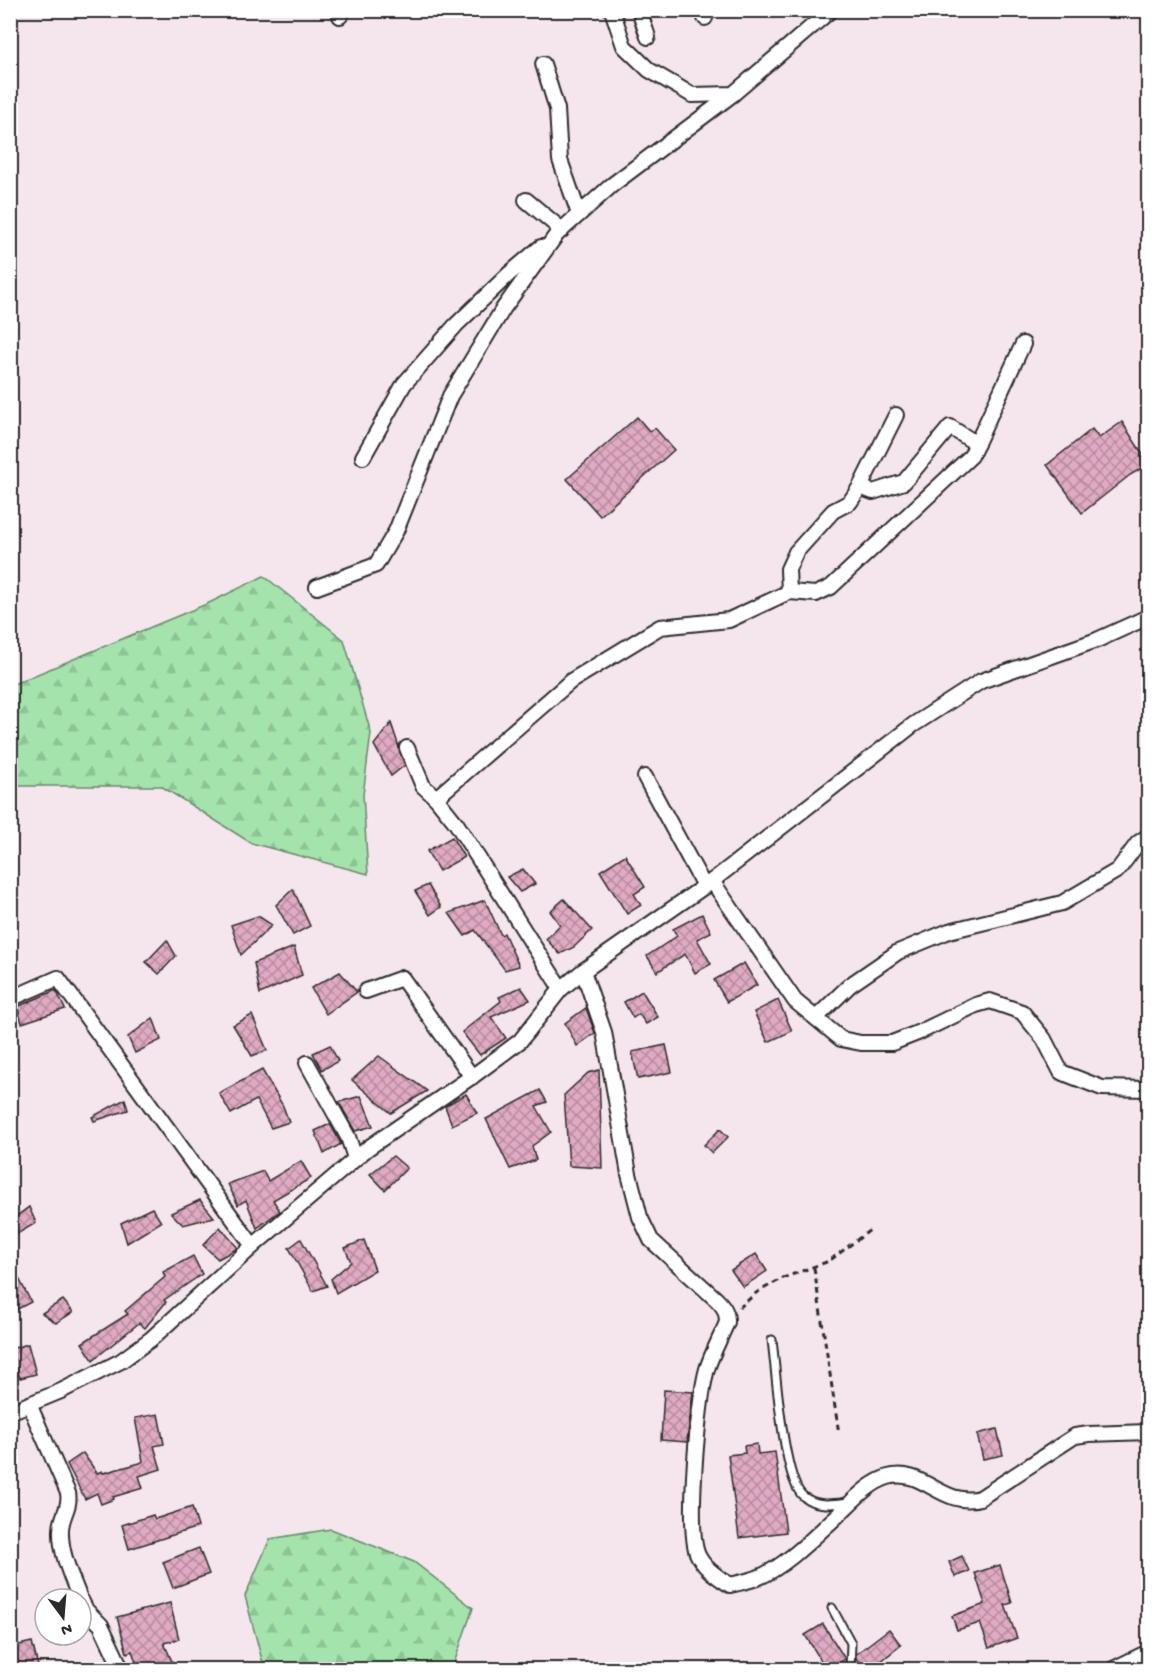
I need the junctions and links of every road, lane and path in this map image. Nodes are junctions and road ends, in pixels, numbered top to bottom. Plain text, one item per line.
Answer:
1 (612, 10) edge
2 (639, 10) edge
3 (831, 10) edge
4 (648, 37) dead end
5 (543, 64) dead end
6 (733, 94) junction
7 (526, 200) dead end
8 (579, 214) junction
9 (559, 232) junction
10 (1023, 344) dead end
11 (896, 415) dead end
12 (977, 444) junction
13 (363, 457) dead end
14 (860, 487) junction
15 (317, 587) dead end
16 (789, 592) junction
17 (1149, 617) edge
18 (407, 748) dead end
19 (645, 777) dead end
20 (436, 798) junction
21 (1149, 836) edge
22 (708, 884) junction
23 (583, 971) junction
24 (561, 989) junction
25 (366, 991) dead end
26 (10, 999) edge
27 (816, 1018) junction
28 (307, 1063) dead end
29 (472, 1077) junction
30 (1149, 1089) edge
31 (355, 1158) junction
32 (870, 1230) dead end
33 (253, 1246) junction
34 (814, 1268) junction
35 (728, 1322) junction
36 (772, 1340) dead end
37 (17, 1406) edge
38 (1149, 1432) edge
39 (839, 1434) dead end
40 (853, 1502) junction
41 (76, 1587) edge
42 (832, 1608) dead end
43 (93, 1617) edge
44 (1149, 1652) edge
45 (122, 1670) edge
46 (850, 1670) edge
47 (1111, 1670) edge

1 - 6 street
2 - 4 street
3 - 6 street
5 - 8 street
6 - 8 street
7 - 9 street
8 - 9 street
9 - 13 street
9 - 15 street
10 - 12 street
11 - 14 street
12 - 14 street
12 - 16 street
14 - 16 street
16 - 20 street
17 - 22 street
18 - 20 street
19 - 22 street
20 - 24 street
21 - 27 street
22 - 23 street
22 - 27 street
23 - 24 street
23 - 35 street
24 - 29 street
25 - 29 street
26 - 33 street
27 - 30 street
28 - 31 street
29 - 31 street
31 - 33 street
32 - 34 path
33 - 37 street
34 - 35 path
34 - 39 path
35 - 40 street
36 - 40 lane
37 - 41 street
38 - 40 street
42 - 46 lane
43 - 45 street
44 - 47 street

